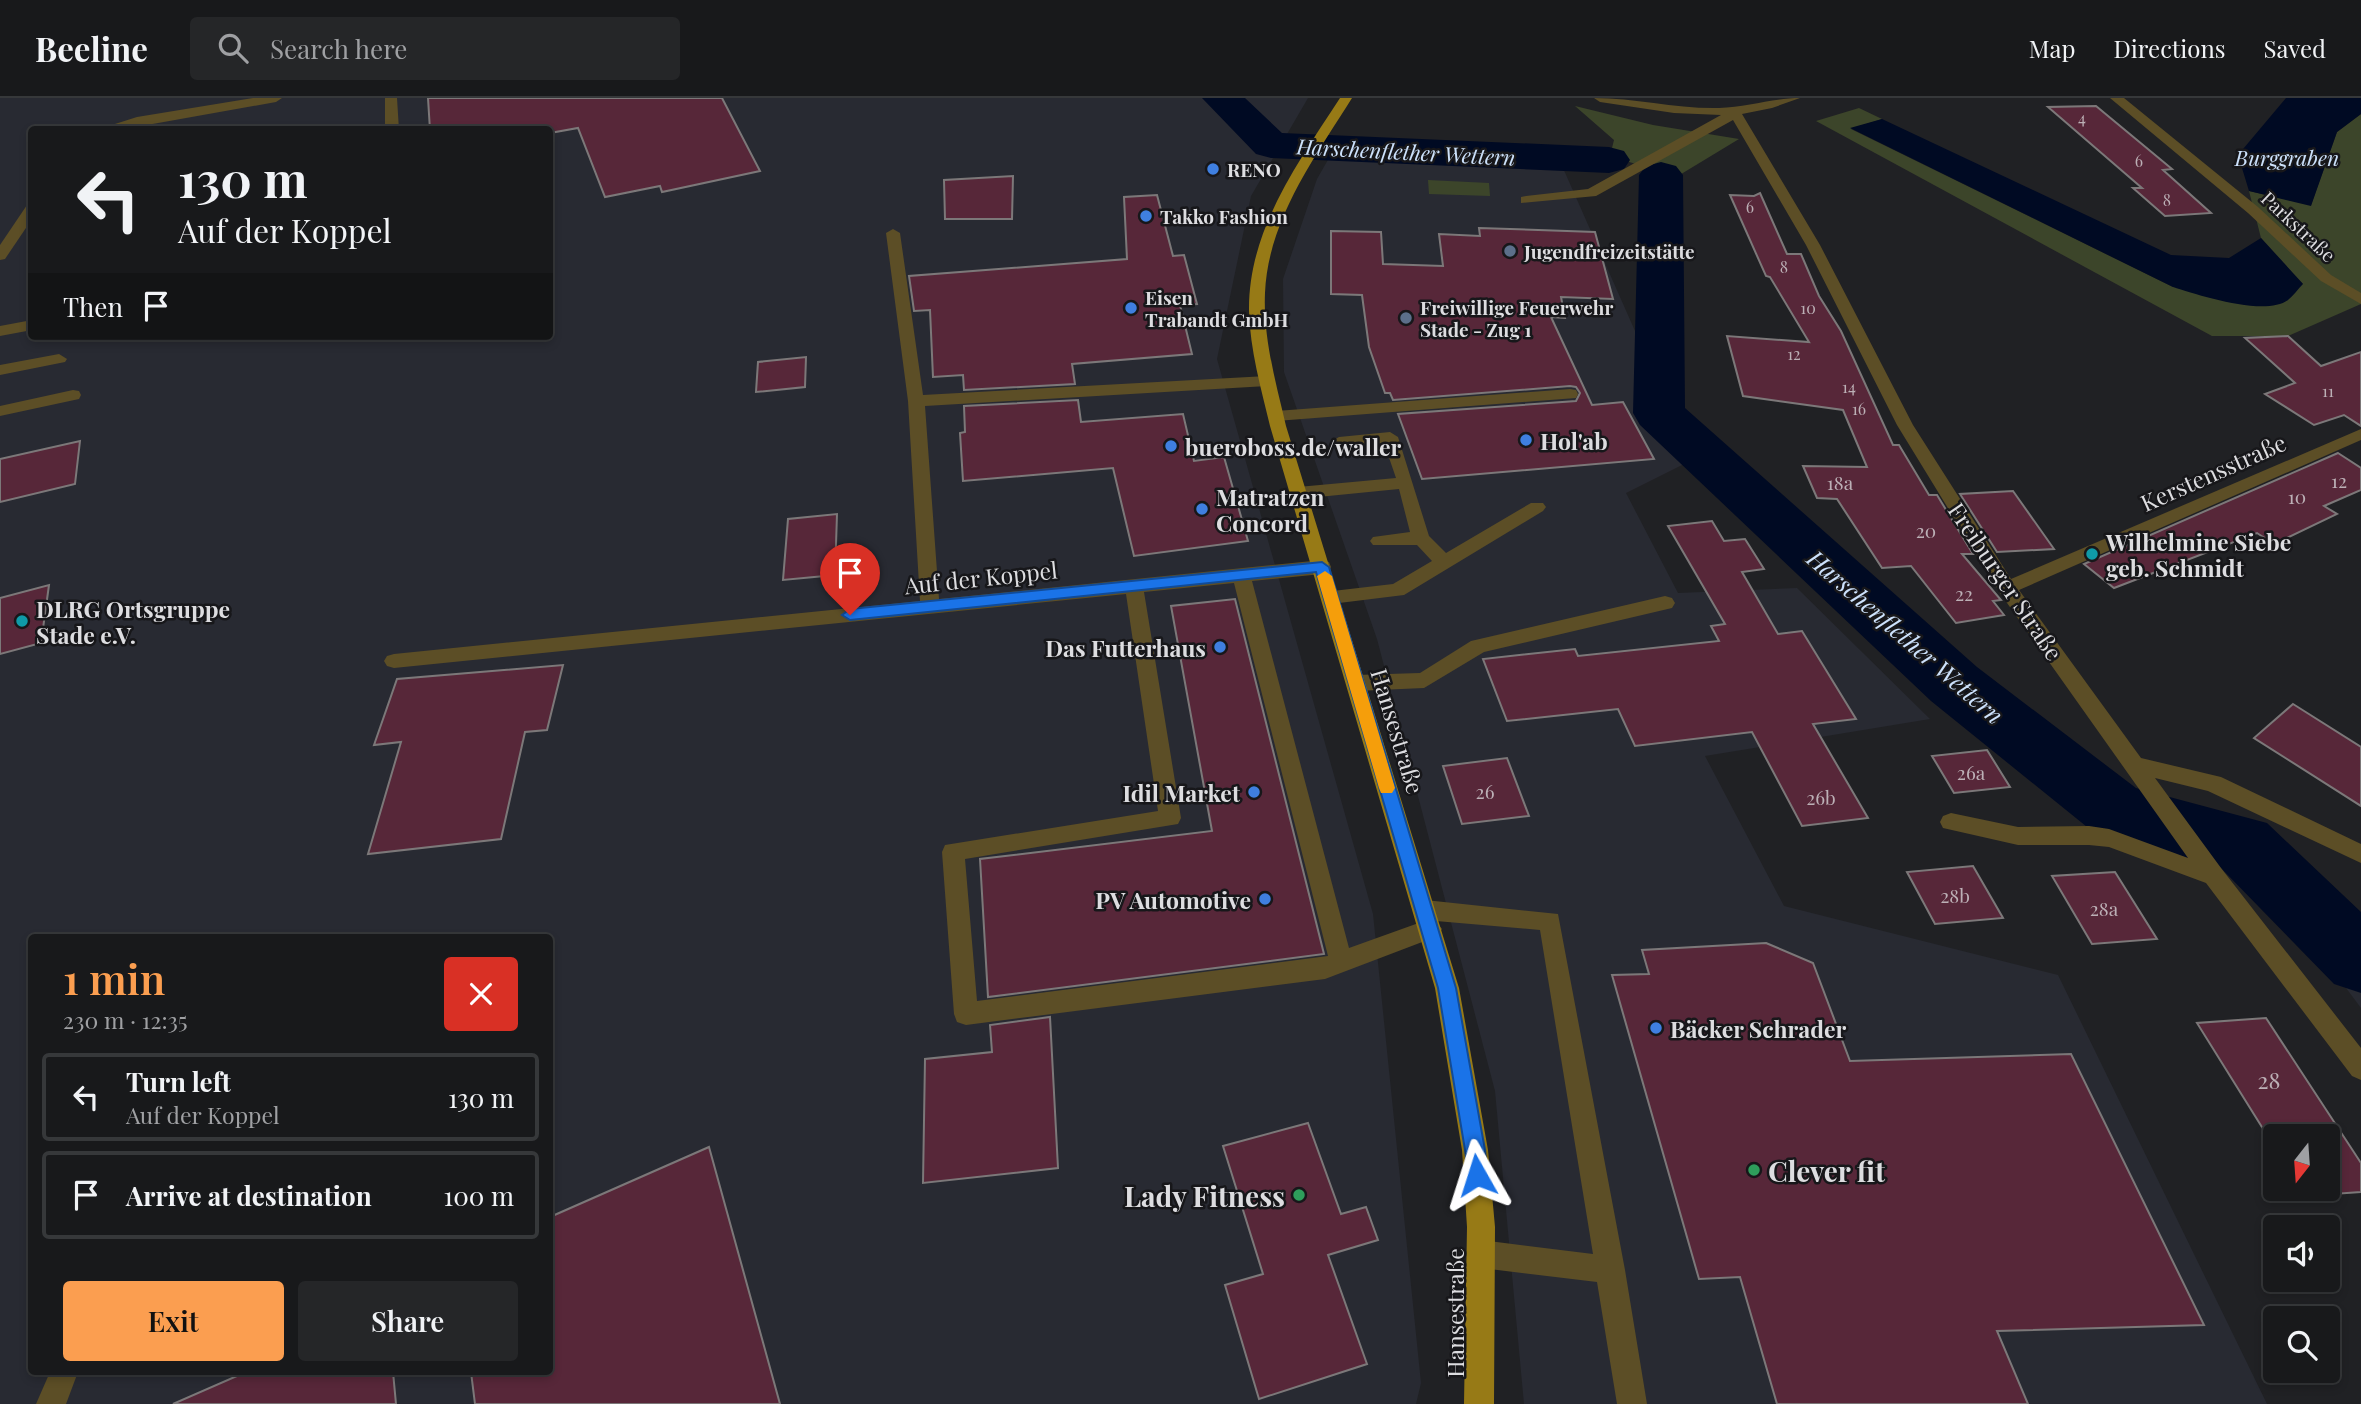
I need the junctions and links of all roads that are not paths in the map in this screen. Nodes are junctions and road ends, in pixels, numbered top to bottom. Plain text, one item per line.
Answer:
1 (276, 98) edge
2 (391, 98) edge
3 (1346, 98) edge
4 (1600, 98) edge
5 (1794, 98) edge
6 (2116, 98) edge
7 (1735, 113) junction
8 (118, 126) edge
9 (393, 126) edge
10 (1526, 201) dead end
11 (28, 214) edge
12 (21, 224) junction
13 (0, 228) edge
14 (893, 233) dead end
15 (0, 256) edge
16 (2361, 299) edge
17 (28, 326) edge
18 (0, 331) edge
19 (59, 359) dead end
20 (0, 370) edge
21 (1268, 381) junction
22 (1570, 394) dead end
23 (73, 395) dead end
24 (916, 401) junction
25 (0, 411) edge
26 (1276, 416) junction
27 (2361, 434) edge
28 (1339, 442) dead end
29 (1406, 483) junction
30 (1298, 494) junction
31 (1537, 507) dead end
32 (1421, 538) junction
33 (1379, 541) dead end
34 (1444, 562) junction
35 (1322, 567) junction
36 (1241, 575) junction
37 (1134, 586) junction
38 (2007, 589) junction
39 (1331, 597) junction
40 (1665, 603) dead end
41 (930, 607) junction
42 (394, 661) dead end
43 (1356, 682) junction
44 (2136, 765) junction
45 (1951, 821) dead end
46 (2361, 854) edge
47 (2213, 875) junction
48 (1427, 919) junction
49 (1341, 961) junction
50 (2361, 1068) edge
51 (1481, 1254) junction
52 (1611, 1270) junction
53 (63, 1375) edge
54 (51, 1404) edge
55 (1479, 1404) edge
56 (1632, 1404) edge

1 - 8 street
2 - 9 street
3 - 21 main road, Hansestraße
4 - 7 street
5 - 7 street
6 - 16 street, Parkstraße
7 - 10 street
7 - 38 street, Freiburger Straße
11 - 12 street
12 - 13 street
12 - 15 street
14 - 24 street
17 - 18 street
19 - 20 street
21 - 24 street
21 - 26 main road, Hansestraße
22 - 26 street
23 - 25 street
24 - 41 street
26 - 30 main road, Hansestraße
27 - 38 street, Kerstensstraße
28 - 29 street
29 - 30 street
29 - 32 street
30 - 35 main road, Hansestraße
31 - 34 street
32 - 33 street
32 - 34 street
34 - 39 street
35 - 36 street, Auf der Koppel
35 - 39 main road, Hansestraße
36 - 37 street, Auf der Koppel
36 - 49 street
37 - 41 street, Auf der Koppel
37 - 49 street
38 - 44 street, Freiburger Straße
39 - 43 main road, Hansestraße
40 - 43 street
41 - 42 street, Auf der Koppel
43 - 48 main road, Hansestraße
44 - 46 street
44 - 47 street, Freiburger Straße
45 - 47 street
47 - 50 street, Freiburger Straße
48 - 49 street
48 - 51 main road, Hansestraße
48 - 52 street
51 - 52 street
51 - 55 main road, Hansestraße
52 - 56 street
53 - 54 street

